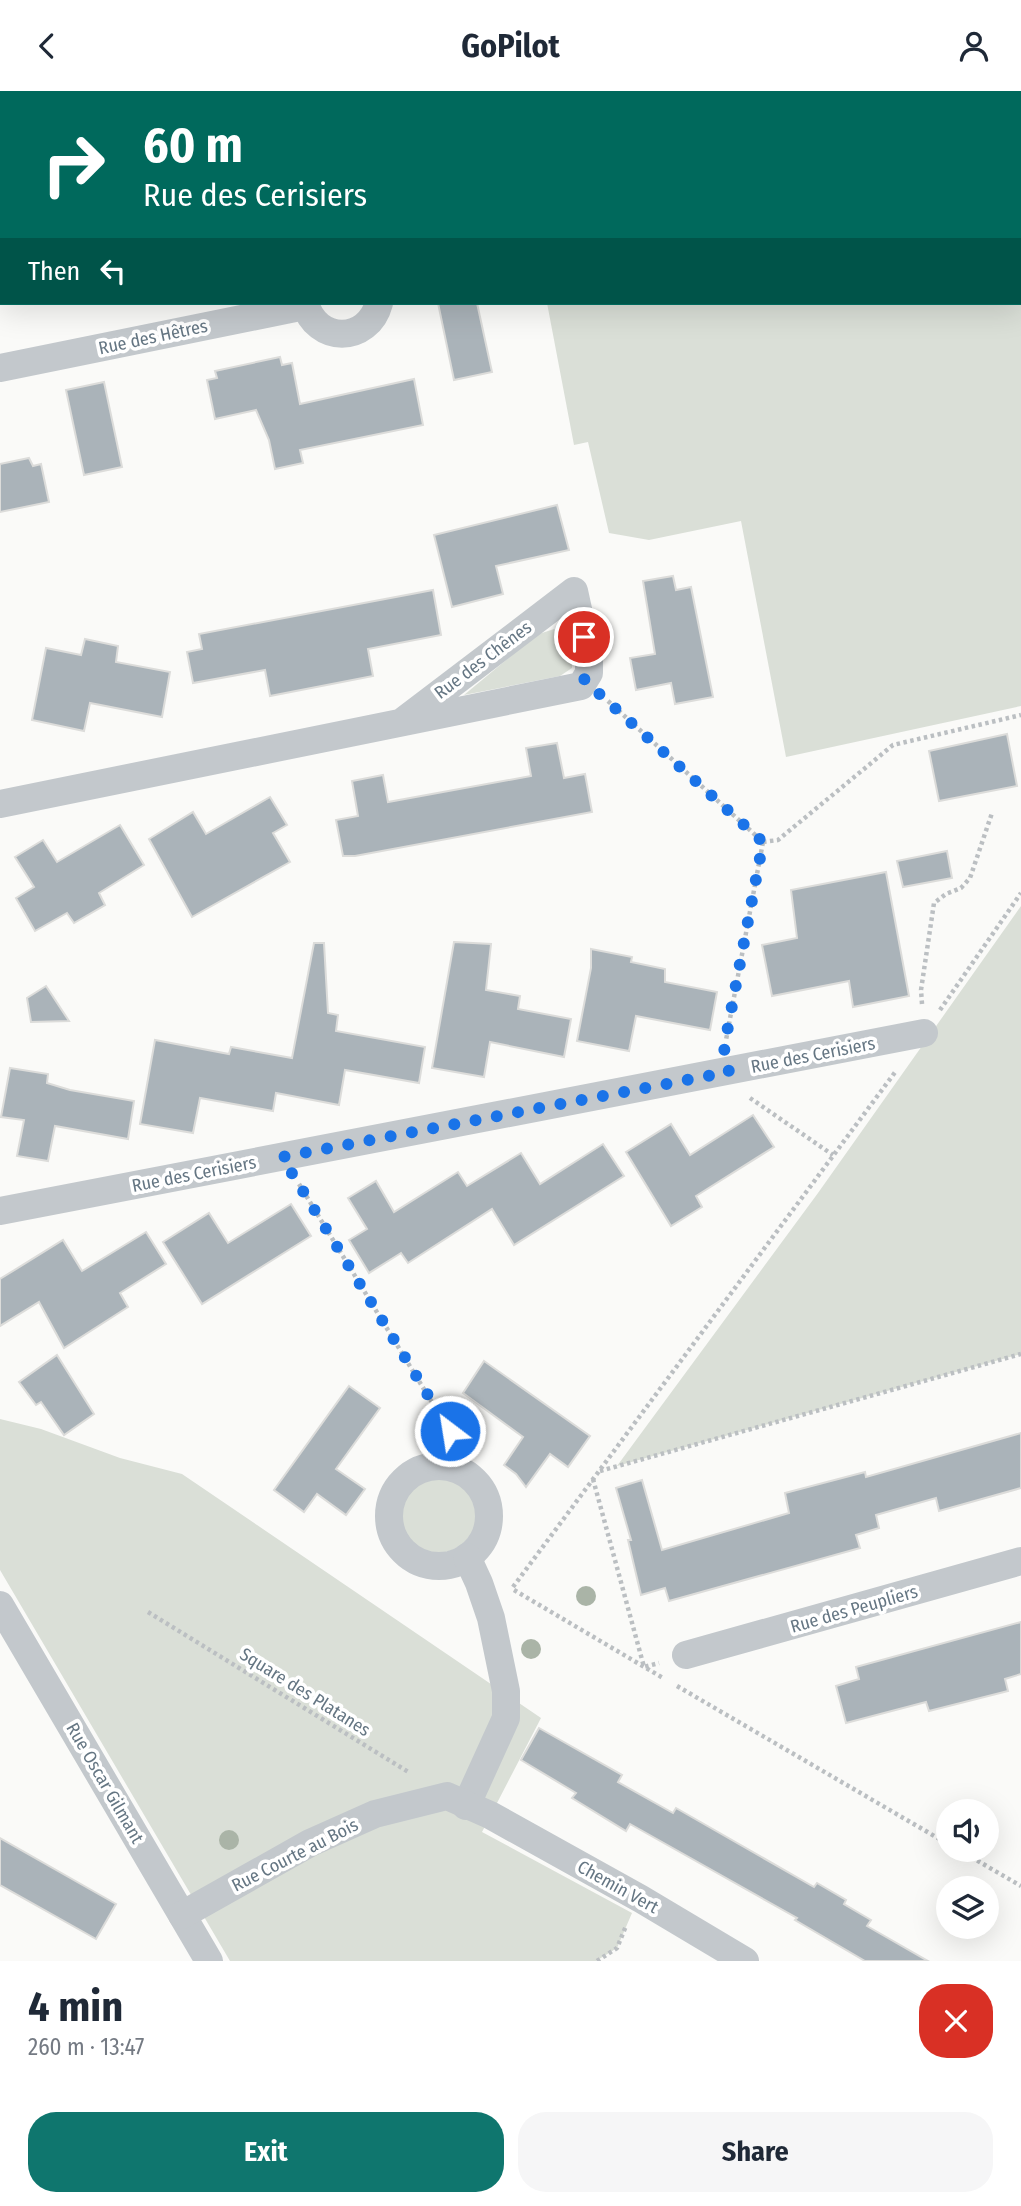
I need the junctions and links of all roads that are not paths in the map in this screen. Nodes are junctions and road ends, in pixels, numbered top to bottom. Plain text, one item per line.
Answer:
1 (300, 305) edge
2 (305, 305) edge
3 (378, 305) edge
4 (0, 368) edge
5 (402, 722) junction
6 (0, 804) edge
7 (924, 1033) road end
8 (0, 1211) edge
9 (467, 1557) junction
10 (1021, 1562) edge
11 (0, 1605) edge
12 (686, 1655) road end
13 (468, 1806) junction
14 (182, 1915) junction
15 (209, 1961) edge
16 (745, 1961) edge

1 - 4 street, Rue des Hêtres
2 - 3 street, Rue des Hêtres
5 - 5 street, Rue des Chênes
5 - 6 street, Rue des Chênes
7 - 8 street, Rue des Cerisiers
9 - 9 street
9 - 13 street
10 - 12 street, Rue des Peupliers
11 - 14 street, Rue Oscar Gilmant
13 - 14 street, Rue Courte au Bois
13 - 16 street, Chemin Vert
14 - 15 street, Rue Oscar Gilmant

